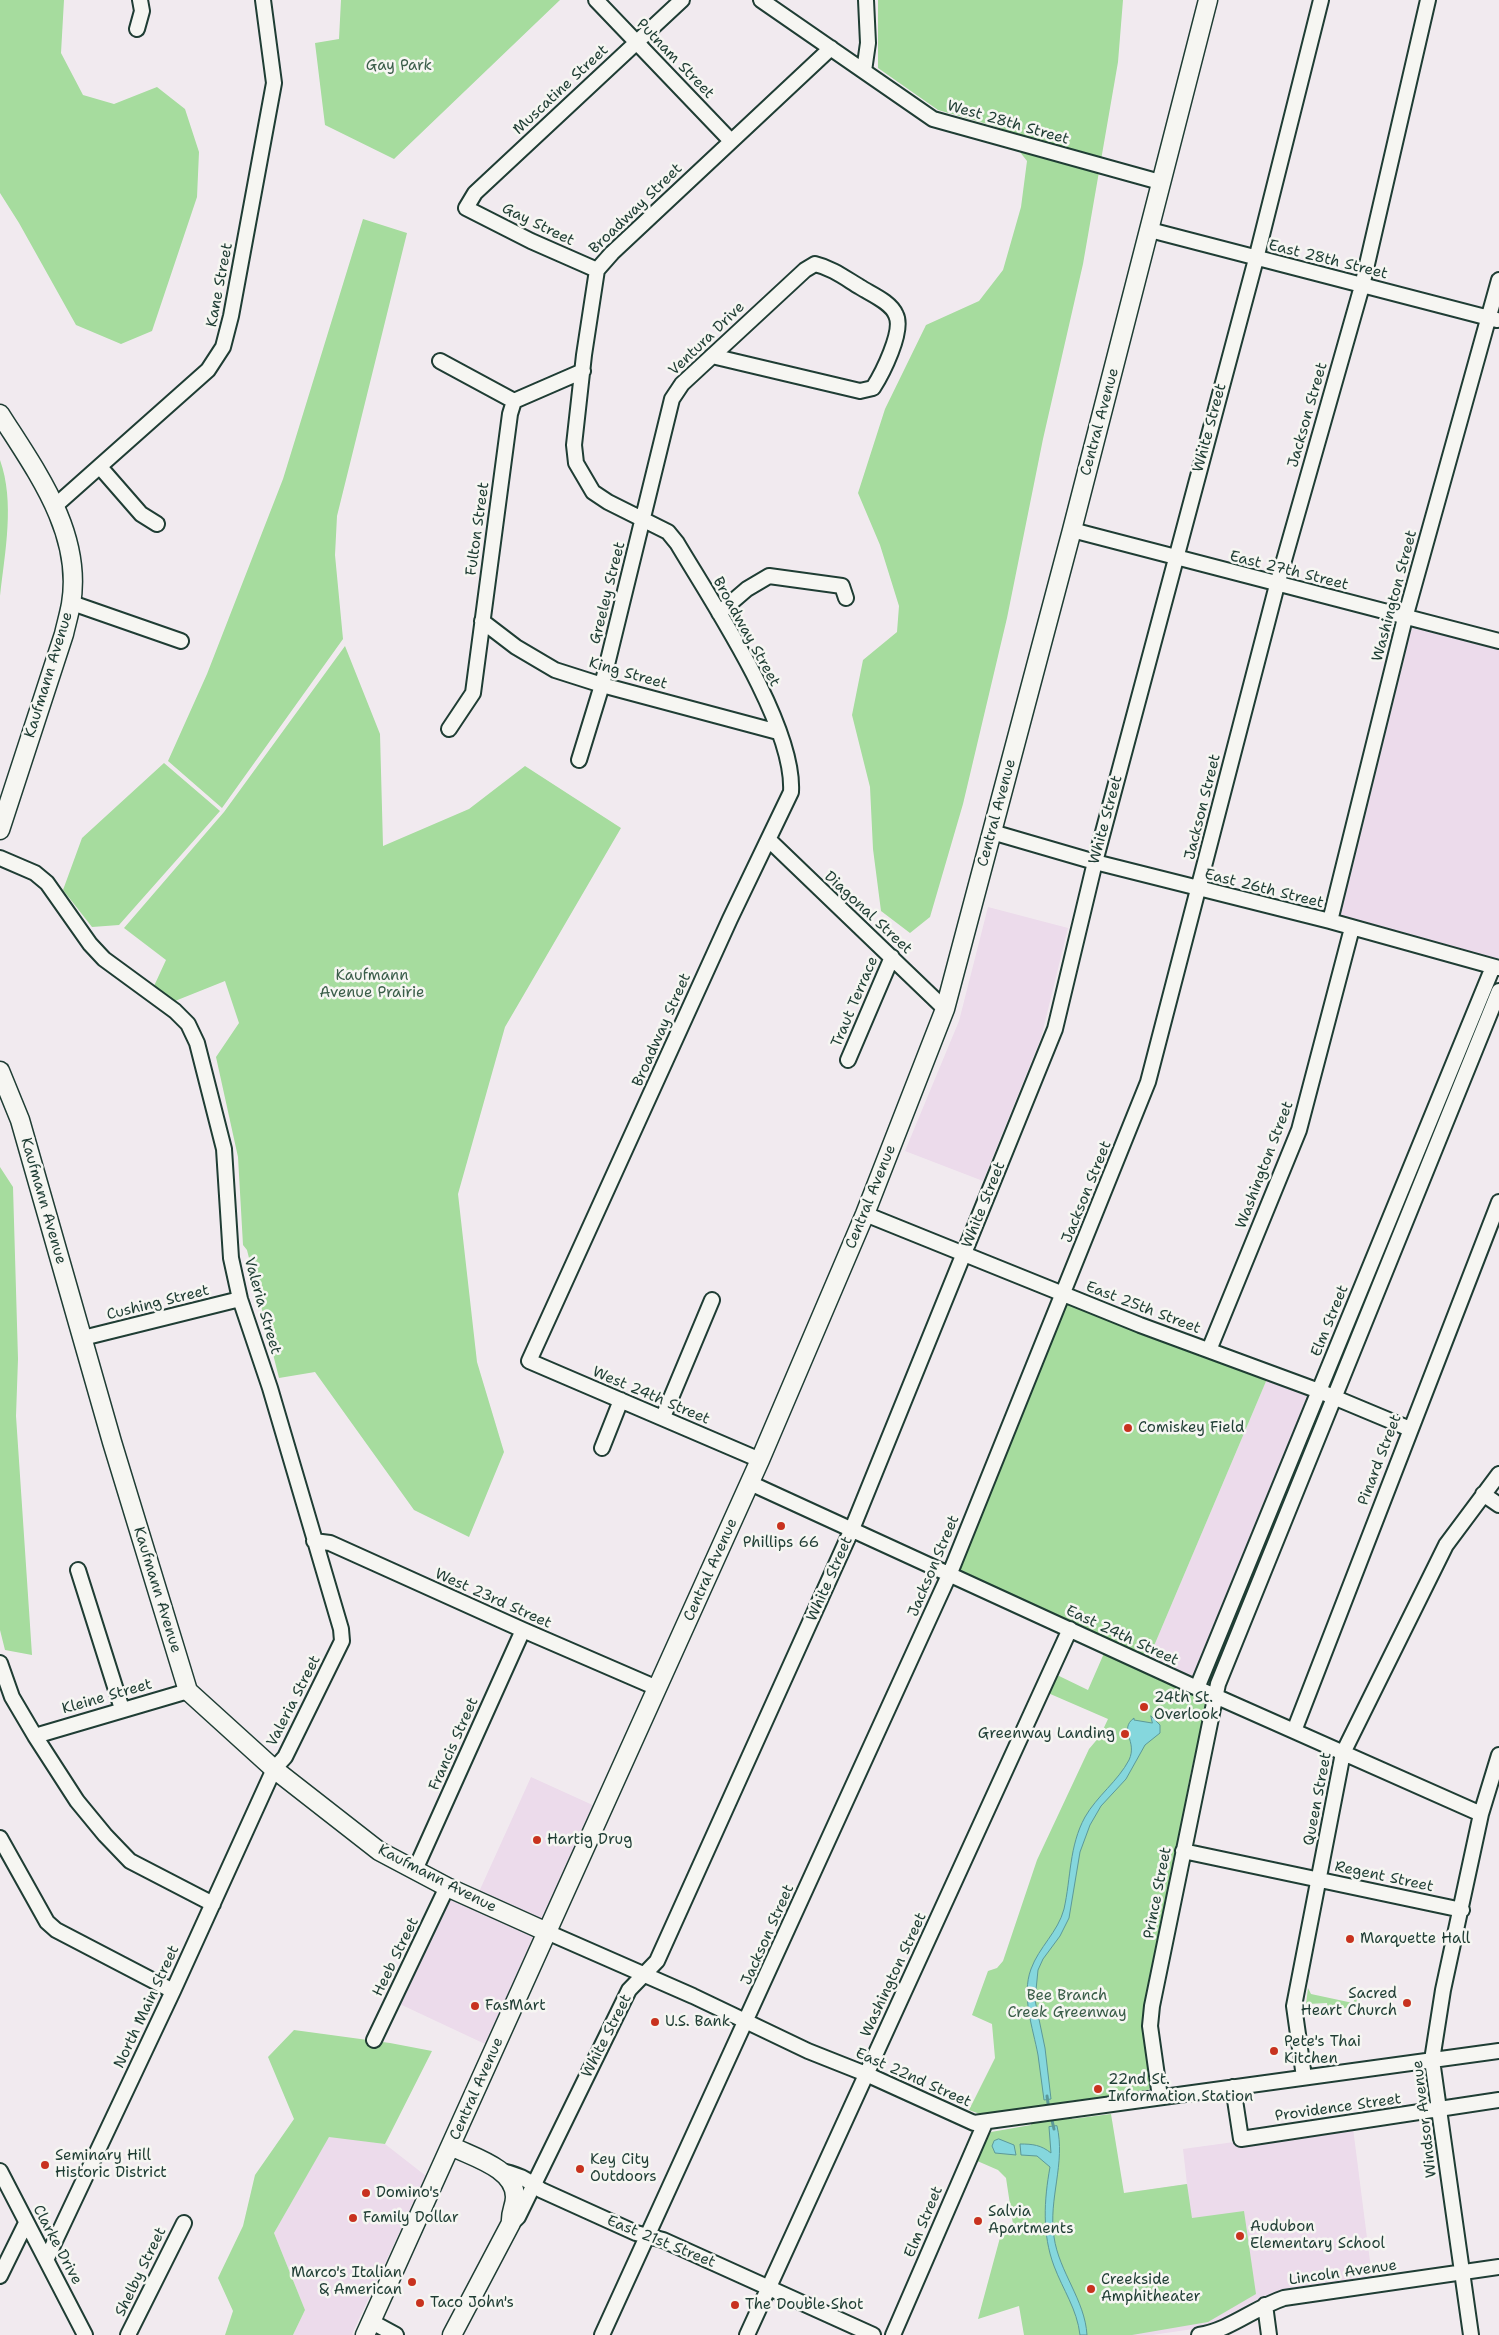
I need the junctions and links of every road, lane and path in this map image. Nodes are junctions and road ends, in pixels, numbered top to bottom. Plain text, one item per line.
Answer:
1 (140, 0) edge
2 (263, 0) edge
3 (596, 0) edge
4 (682, 0) edge
5 (761, 0) edge
6 (866, 0) edge
7 (1208, 0) edge
8 (1321, 0) edge
9 (1428, 0) edge
10 (137, 29) dead end
11 (636, 42) junction
12 (830, 48) junction
13 (864, 71) junction
14 (731, 141) junction
15 (1160, 182) junction
16 (466, 208) joint
17 (1150, 230) junction
18 (1256, 259) junction
19 (597, 270) junction
20 (1499, 280) edge
21 (1362, 286) junction
22 (1495, 319) edge
23 (712, 356) junction
24 (440, 360) dead end
25 (583, 371) junction
26 (514, 401) junction
27 (0, 414) edge
28 (100, 467) junction
29 (55, 506) junction
30 (643, 519) junction
31 (157, 524) dead end
32 (1072, 530) junction
33 (1175, 558) junction
34 (1277, 585) junction
35 (846, 598) dead end
36 (72, 603) junction
37 (719, 614) junction
38 (1405, 618) junction
39 (482, 621) junction
40 (181, 641) dead end
41 (1499, 641) edge
42 (602, 685) junction
43 (450, 729) dead end
44 (778, 732) junction
45 (579, 760) dead end
46 (0, 830) edge
47 (992, 832) junction
48 (768, 840) junction
49 (0, 858) edge
50 (1095, 862) junction
51 (1199, 890) junction
52 (1330, 922) junction
53 (1352, 928) junction
54 (892, 957) junction
55 (1496, 967) edge
56 (1499, 991) edge
57 (945, 1009) junction
58 (848, 1060) dead end
59 (0, 1071) edge
60 (1499, 1202) edge
61 (865, 1214) junction
62 (964, 1254) junction
63 (1064, 1294) junction
64 (240, 1299) junction
65 (712, 1300) dead end
66 (83, 1338) junction
67 (1209, 1350) junction
68 (529, 1361) joint
69 (1319, 1391) junction
70 (1332, 1397) junction
71 (621, 1400) junction
72 (662, 1417) junction
73 (1410, 1429) junction
74 (602, 1448) dead end
75 (760, 1460) junction
76 (1499, 1474) edge
77 (750, 1483) junction
78 (1483, 1494) junction
79 (1499, 1505) edge
80 (852, 1529) junction
81 (314, 1541) junction
82 (78, 1570) dead end
83 (950, 1574) junction
84 (1070, 1629) junction
85 (523, 1630) junction
86 (0, 1662) edge
87 (657, 1688) junction
88 (1197, 1688) junction
89 (188, 1691) junction
90 (1214, 1696) junction
91 (122, 1709) junction
92 (1294, 1731) junction
93 (35, 1736) junction
94 (1343, 1753) junction
95 (1499, 1755) edge
96 (274, 1769) junction
97 (1482, 1814) junction
98 (0, 1838) edge
99 (1183, 1851) junction
100 (415, 1870) junction
101 (1319, 1880) junction
102 (447, 1887) junction
103 (213, 1904) junction
104 (1462, 1910) junction
105 (547, 1932) junction
106 (644, 1975) junction
107 (173, 1991) junction
108 (747, 2022) junction
109 (374, 2040) dead end
110 (1499, 2051) edge
111 (1432, 2060) junction
112 (866, 2074) junction
113 (1304, 2077) junction
114 (1233, 2087) junction
115 (1160, 2097) junction
116 (1499, 2100) edge
117 (1438, 2110) junction
118 (985, 2123) junction
119 (451, 2146) junction
120 (0, 2171) edge
121 (500, 2171) junction
122 (534, 2184) junction
123 (184, 2222) dead end
124 (26, 2223) junction
125 (511, 2223) junction
126 (648, 2236) junction
127 (47, 2258) junction
128 (1499, 2267) edge
129 (1462, 2273) junction
130 (0, 2276) edge
131 (768, 2288) junction
132 (1265, 2305) junction
133 (368, 2329) edge
134 (86, 2335) edge
135 (128, 2335) edge
136 (396, 2335) edge
137 (452, 2335) edge
138 (602, 2335) edge
139 (747, 2335) edge
140 (873, 2335) edge
141 (893, 2335) edge
142 (1199, 2335) edge
143 (1269, 2335) edge
144 (1471, 2335) edge

1 - 10 street
2 - 28 street, Kane Street
3 - 11 street, Putnam Street
4 - 11 street, Muscatine Street
5 - 12 street, West 28th Street
6 - 13 street
7 - 15 main road, Central Avenue
8 - 18 street, White Street
9 - 21 street, Jackson Street
11 - 14 street, Putnam Street
11 - 16 street, Muscatine Street
12 - 13 street, West 28th Street
12 - 14 street, Broadway Street
13 - 15 street, West 28th Street
14 - 19 street, Broadway Street
15 - 17 main road, Central Avenue
16 - 19 street, Gay Street
17 - 18 street, East 28th Street
17 - 32 main road, Central Avenue
18 - 21 street, East 28th Street
18 - 33 street, White Street
19 - 25 street, Broadway Street
20 - 22 street, Washington Street
21 - 22 street, East 28th Street
21 - 34 street, Jackson Street
22 - 38 street, Washington Street
23 - 23 street, Ventura Drive
23 - 30 street, Ventura Drive
24 - 26 street
25 - 26 street
25 - 30 street, Broadway Street
26 - 39 street, Fulton Street
27 - 29 main road, Kaufmann Avenue
28 - 29 street, Kane Street
28 - 31 street
29 - 36 main road, Kaufmann Avenue
30 - 37 street, Broadway Street
30 - 42 street, Greeley Street
32 - 33 street, East 27th Street
32 - 47 main road, Central Avenue
33 - 34 street, East 27th Street
33 - 50 street, White Street
34 - 38 street, East 27th Street
34 - 51 street, Jackson Street
35 - 37 street
36 - 40 street
36 - 46 main road, Kaufmann Avenue
37 - 44 street, Broadway Street
38 - 41 street, East 27th Street
38 - 52 street, Washington Street
39 - 42 street, King Street
39 - 43 street, Fulton Street
42 - 44 street, King Street
42 - 45 street, Greeley Street
44 - 48 street, Broadway Street
47 - 50 street, East 26th Street
47 - 57 main road, Central Avenue
48 - 54 street, Diagonal Street
48 - 68 street, Broadway Street
49 - 64 street, Valeria Street
50 - 51 street, East 26th Street
50 - 62 street, White Street
51 - 52 street, East 26th Street
51 - 63 street, Jackson Street
52 - 53 street, East 26th Street
53 - 55 street, East 26th Street
53 - 67 street, Washington Street
54 - 57 street, Diagonal Street
54 - 58 street, Traut Terrace
55 - 69 street, Elm Street
56 - 70 street, Elm Street
57 - 61 main road, Central Avenue
59 - 66 main road, Kaufmann Avenue
60 - 73 street, Pinard Street
61 - 62 street, East 25th Street
61 - 75 main road, Central Avenue
62 - 63 street, East 25th Street
62 - 80 street, White Street
63 - 67 street, East 25th Street
63 - 83 street, Jackson Street
64 - 66 street, Cushing Street
64 - 81 street, Valeria Street
65 - 72 street
66 - 89 main road, Kaufmann Avenue
67 - 69 street, East 25th Street
68 - 71 street, West 24th Street
69 - 70 street, East 25th Street
69 - 88 street, Elm Street
70 - 73 street, East 25th Street
70 - 90 street, Elm Street
71 - 72 street, West 24th Street
71 - 74 street
72 - 75 street, West 24th Street
73 - 92 street, Pinard Street
75 - 77 main road, Central Avenue
76 - 78 street, Queen Street
77 - 80 street, East 24th Street
77 - 87 main road, Central Avenue
78 - 79 street
78 - 94 street, Queen Street
80 - 83 street, East 24th Street
80 - 106 street, White Street
81 - 85 street, West 23rd Street
81 - 96 street, Valeria Street
82 - 91 street
83 - 84 street, East 24th Street
83 - 108 street, Jackson Street
84 - 88 street, East 24th Street
84 - 112 street, Washington Street
85 - 87 street, West 23rd Street
85 - 100 street, Francis Street
86 - 93 street
87 - 105 main road, Central Avenue
88 - 90 street, East 24th Street
89 - 91 street, Kleine Street
89 - 96 main road, Kaufmann Avenue
90 - 92 street, East 24th Street
90 - 99 street, Prince Street
91 - 93 street, Kleine Street
92 - 94 street, East 24th Street
93 - 103 street
94 - 97 street, East 24th Street
94 - 101 street, Queen Street
95 - 97 street, Windsor Avenue
96 - 100 main road, Kaufmann Avenue
96 - 103 street, North Main Street
97 - 104 street, Windsor Avenue
98 - 107 street
99 - 101 street, Regent Street
99 - 115 street, Prince Street
100 - 102 main road, Kaufmann Avenue
101 - 104 street, Regent Street
101 - 113 street, Queen Street
102 - 105 main road, Kaufmann Avenue
102 - 109 street, Heeb Street
103 - 107 street, North Main Street
104 - 111 street, Windsor Avenue
105 - 106 street, East 22nd Street
105 - 119 main road, Central Avenue
106 - 108 street, East 22nd Street
106 - 122 street, White Street
107 - 127 street, North Main Street
108 - 112 street, East 22nd Street
108 - 126 street, Jackson Street
110 - 111 street, East 22nd Street
111 - 113 street, East 22nd Street
111 - 117 street, Windsor Avenue
112 - 118 street, East 22nd Street
112 - 131 street, Washington Street
113 - 114 street, East 22nd Street
114 - 115 street, East 22nd Street
114 - 117 street, Providence Street
115 - 118 street, East 22nd Street
116 - 117 street, Providence Street
117 - 129 street, Windsor Avenue
118 - 141 street, Elm Street
119 - 121 main road, East 21st Street
119 - 133 main road, Central Avenue
120 - 124 street, Clarke Drive
121 - 122 street, East 21st Street
121 - 125 main road
122 - 125 street, White Street
122 - 126 street, East 21st Street
123 - 135 street, Shelby Street
124 - 127 street, Clarke Drive
124 - 130 street
125 - 137 main road, White Street
126 - 131 street, East 21st Street
126 - 138 street, Jackson Street
127 - 134 street, Clarke Drive
128 - 129 street, Lincoln Avenue
129 - 132 street, Lincoln Avenue
129 - 144 street, Windsor Avenue
131 - 139 street, Washington Street
131 - 140 street, East 21st Street
132 - 142 street, Lincoln Avenue
132 - 143 street
133 - 136 street

